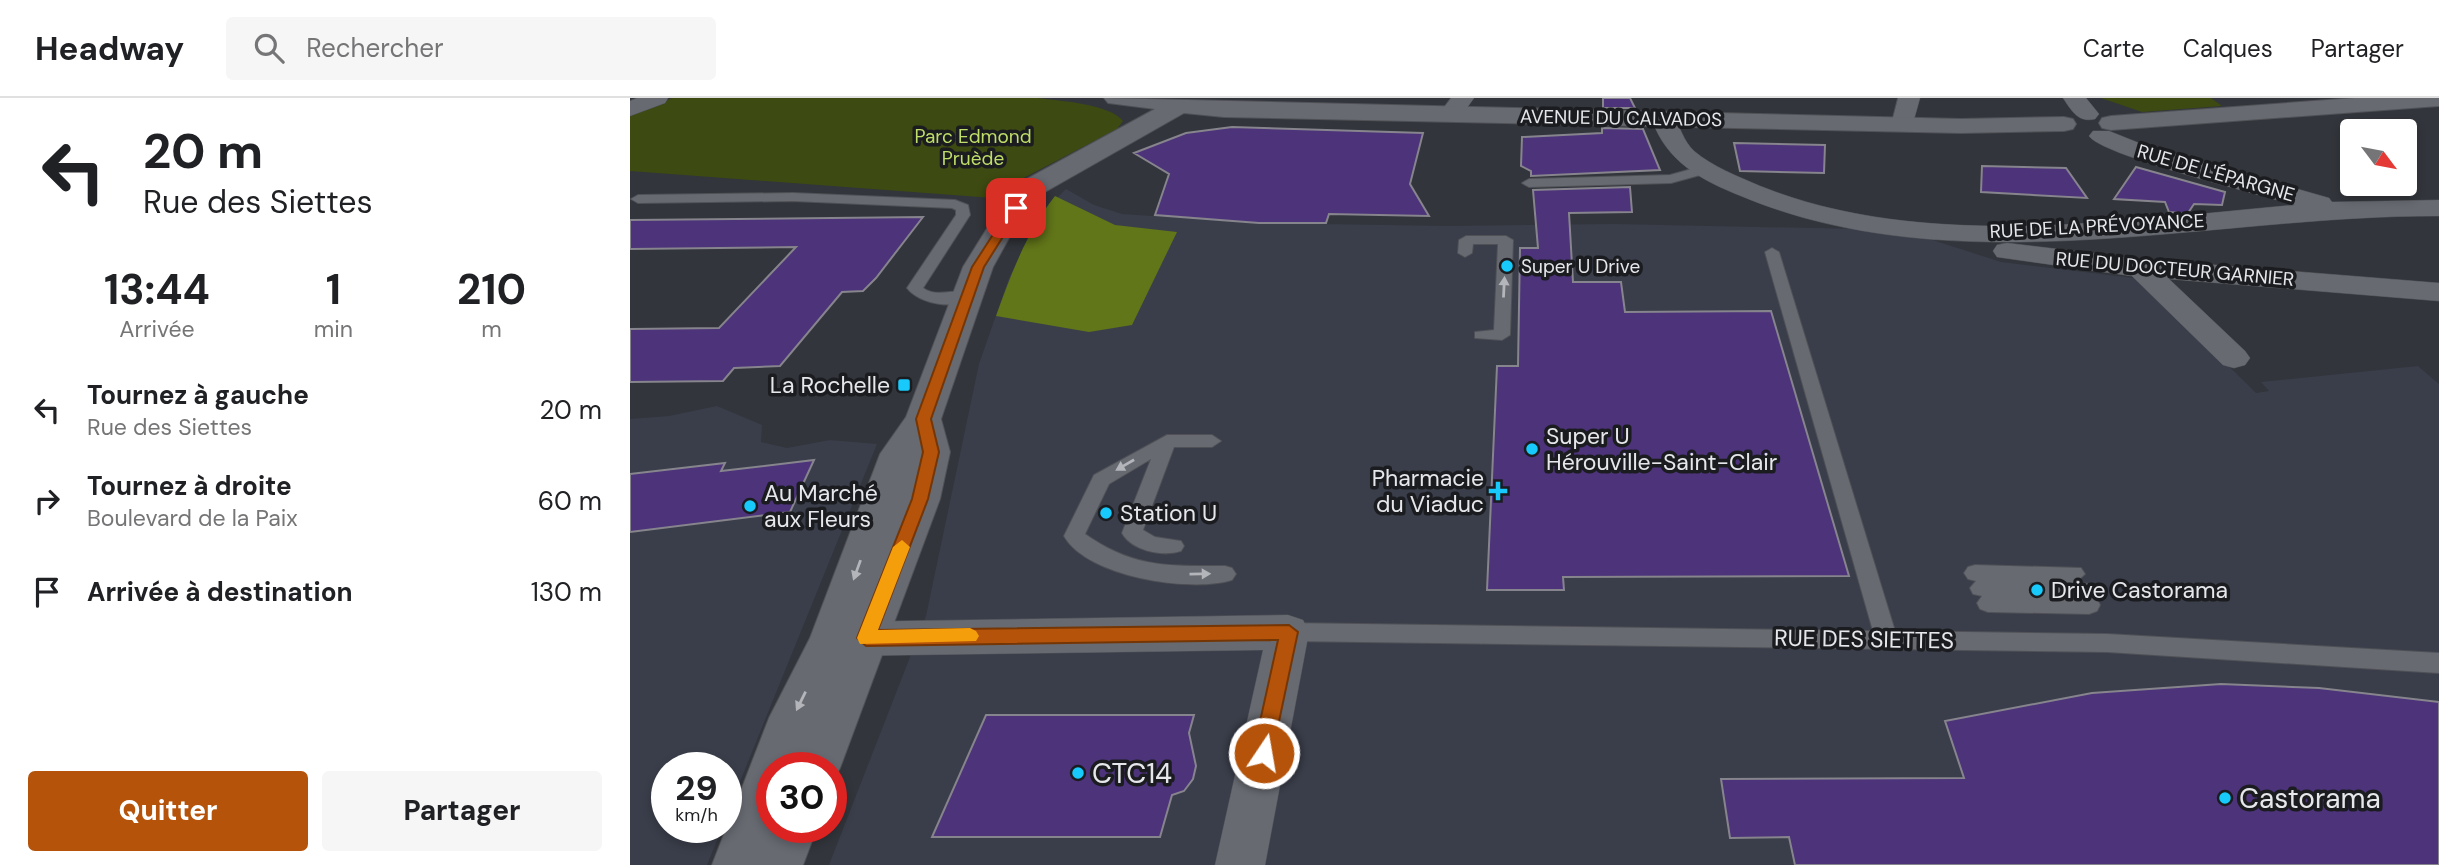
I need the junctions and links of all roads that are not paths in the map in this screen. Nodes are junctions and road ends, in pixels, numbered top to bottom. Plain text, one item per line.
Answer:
1 (657, 98) edge
2 (1116, 98) edge
3 (1909, 98) edge
4 (2439, 99) edge
5 (1185, 102) edge
6 (1457, 106) edge
7 (630, 109) edge
8 (2093, 118) edge
9 (1664, 120) junction
10 (1903, 124) junction
11 (1706, 169) junction
12 (1529, 183) dead end
13 (638, 199) dead end
14 (2439, 208) edge
15 (2331, 210) junction
16 (1914, 228) junction
17 (1772, 252) dead end
18 (1465, 253) dead end
19 (2141, 268) junction
20 (2439, 292) edge
21 (967, 296) junction
22 (1482, 335) dead end
23 (2234, 358) dead end
24 (1167, 441) junction
25 (1212, 441) dead end
26 (1174, 546) dead end
27 (1225, 573) dead end
28 (2081, 590) joint
29 (1289, 632) junction
30 (849, 639) junction
31 (1887, 640) junction
32 (2439, 663) edge
33 (780, 752) edge
34 (820, 752) edge
35 (756, 819) edge
36 (785, 843) edge
37 (739, 865) edge
38 (776, 865) edge
39 (1240, 865) edge

1 - 7 street
2 - 5 street, AVENUE DU CALVADOS
3 - 10 street
4 - 8 street
5 - 6 street, AVENUE DU CALVADOS
5 - 21 street
6 - 9 street, AVENUE DU CALVADOS
8 - 10 street, AVENUE DU CALVADOS
8 - 15 street, RUE DE L'ÉPARGNE
9 - 10 street, AVENUE DU CALVADOS
9 - 11 street, RUE DE LA PRÉVOYANCE
11 - 12 lane
11 - 16 street, RUE DE LA PRÉVOYANCE
13 - 21 lane
14 - 15 street, RUE DE LA PRÉVOYANCE
15 - 16 street, RUE DE LA PRÉVOYANCE
16 - 19 street, RUE DU DOCTEUR GARNIER
17 - 31 lane
22 -> 18 lane
19 - 20 street, RUE DU DOCTEUR GARNIER
19 - 23 street
21 - 30 street
24 - 25 lane
24 - 26 lane
24 -> 27 lane
28 - 28 lane
29 - 30 street, RUE DES SIETTES
29 - 31 lane, RUE DES SIETTES
29 - 39 street
30 -> 33 street
30 - 34 street
31 - 32 lane, RUE DES SIETTES
35 - 37 street
36 - 38 street

